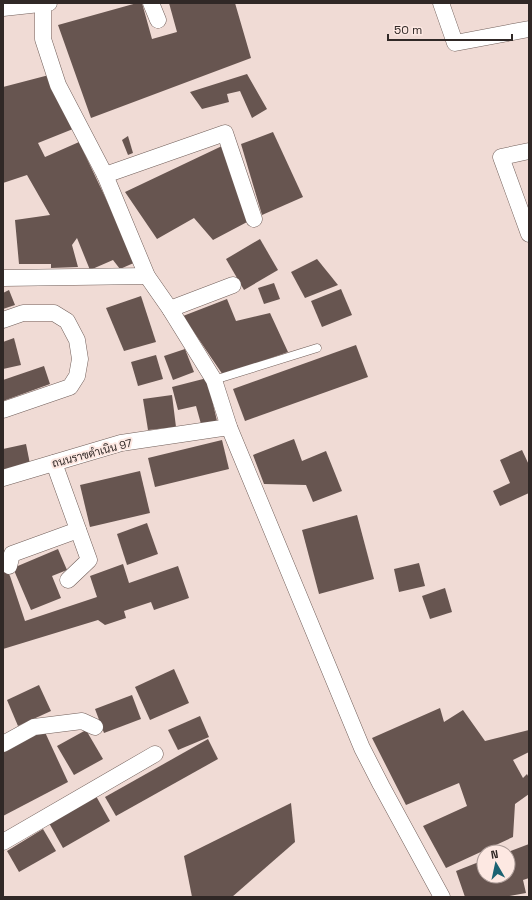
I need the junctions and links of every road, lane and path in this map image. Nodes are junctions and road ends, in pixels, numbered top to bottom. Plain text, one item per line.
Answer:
1 (45, 3) edge
2 (151, 3) edge
3 (441, 3) edge
4 (3, 8) edge
5 (158, 20) dead end
6 (529, 29) edge
7 (529, 151) edge
8 (105, 175) junction
9 (254, 219) dead end
10 (529, 234) edge
11 (147, 276) junction
12 (3, 278) edge
13 (233, 285) dead end
14 (170, 309) junction
15 (3, 320) edge
16 (317, 348) dead end
17 (214, 380) junction
18 (3, 410) edge
19 (229, 427) junction
20 (54, 463) junction
21 (3, 478) edge
22 (78, 530) junction
23 (8, 566) dead end
24 (68, 580) dead end
25 (95, 727) dead end
26 (3, 744) edge
27 (155, 754) dead end
28 (3, 842) edge
29 (442, 897) edge

1 - 4 street
1 - 8 street
2 - 5 street
3 - 6 street
7 - 10 street
8 - 9 street
8 - 11 street
11 - 12 street
11 - 14 street
13 - 14 street
14 - 17 street
15 - 18 street
16 - 17 lane
17 - 19 street
19 - 20 street, ถนนราขดำเนิน 97
19 - 29 street
20 - 21 street, ถนนราขดำเนิน 97
20 - 22 street
22 - 23 street
22 - 24 street
25 - 26 street
27 - 28 street

